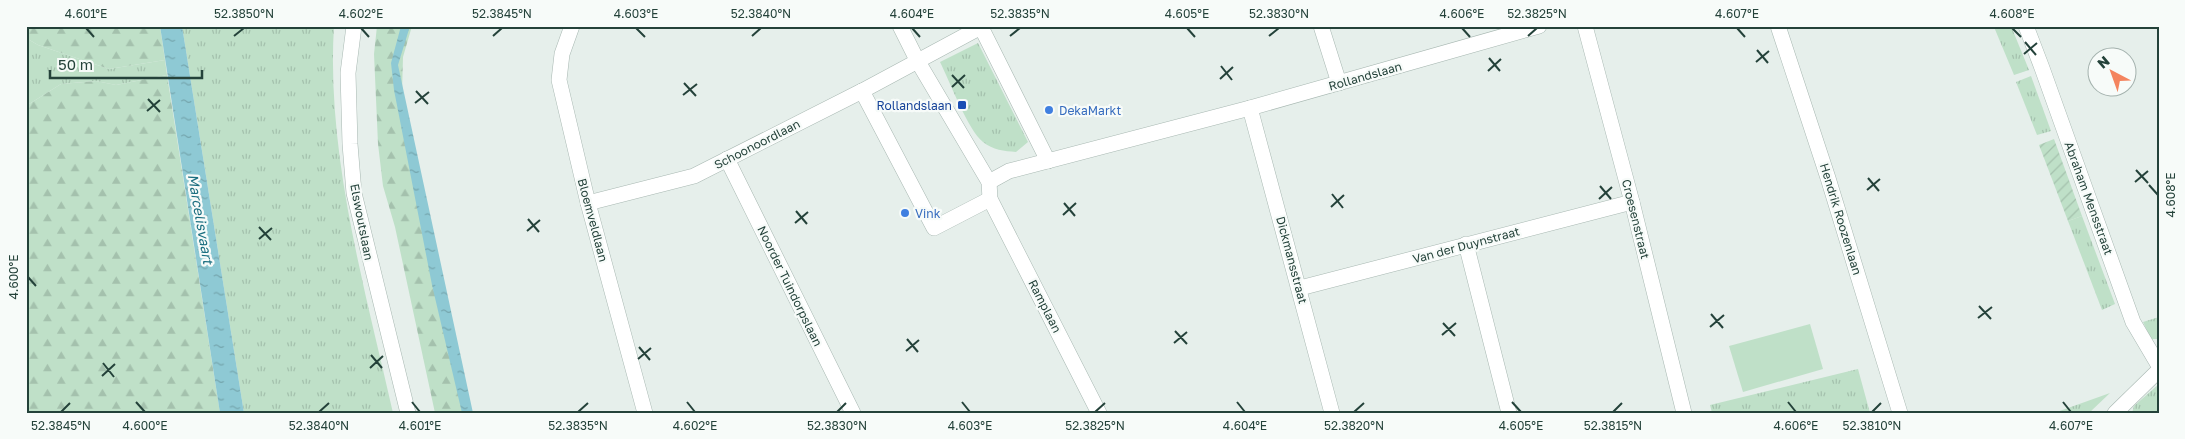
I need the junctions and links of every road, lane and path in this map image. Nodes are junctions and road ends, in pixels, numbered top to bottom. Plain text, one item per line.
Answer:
1 (354, 26) edge
2 (572, 26) edge
3 (900, 26) edge
4 (1321, 26) edge
5 (1539, 26) edge
6 (1585, 26) edge
7 (1778, 26) edge
8 (2026, 26) edge
9 (917, 60) junction
10 (1339, 83) junction
11 (862, 91) junction
12 (1250, 108) junction
13 (727, 159) junction
14 (1048, 162) junction
15 (989, 182) junction
16 (990, 199) junction
17 (1632, 202) junction
18 (588, 203) junction
19 (1466, 244) junction
20 (1300, 288) junction
21 (2159, 366) edge
22 (2159, 370) edge
23 (408, 413) edge
24 (644, 413) edge
25 (853, 413) edge
26 (1100, 413) edge
27 (1332, 413) edge
28 (1509, 413) edge
29 (1684, 413) edge
30 (1900, 413) edge
31 (2115, 413) edge

1 - 23 street, Elswoutslaan
2 - 18 street, Bloemveldlaan
3 - 9 street, Ramplaan
4 - 10 street
5 - 10 street, Rollandslaan
6 - 17 street, Croesenstraat
7 - 30 street, Hendrik Roozenlaan
8 - 21 street, Abraham Mensstraat
9 - 11 street, Schoonoordlaan
9 - 14 street
9 - 15 street, Ramplaan
10 - 12 street, Rollandslaan
11 - 13 street, Schoonoordlaan
11 - 16 street
12 - 14 street, Rollandslaan
12 - 20 street, Dickmansstraat
13 - 18 street, Schoonoordlaan
13 - 25 street, Noorder Tuindorpslaan
14 - 15 street, Rollandslaan
15 - 16 street, Ramplaan
16 - 26 street, Ramplaan
17 - 19 street, Van der Duynstraat
17 - 29 street, Croesenstraat
18 - 24 street, Bloemveldlaan
19 - 20 street, Van der Duynstraat
19 - 28 street
20 - 27 street, Dickmansstraat
22 - 31 street

